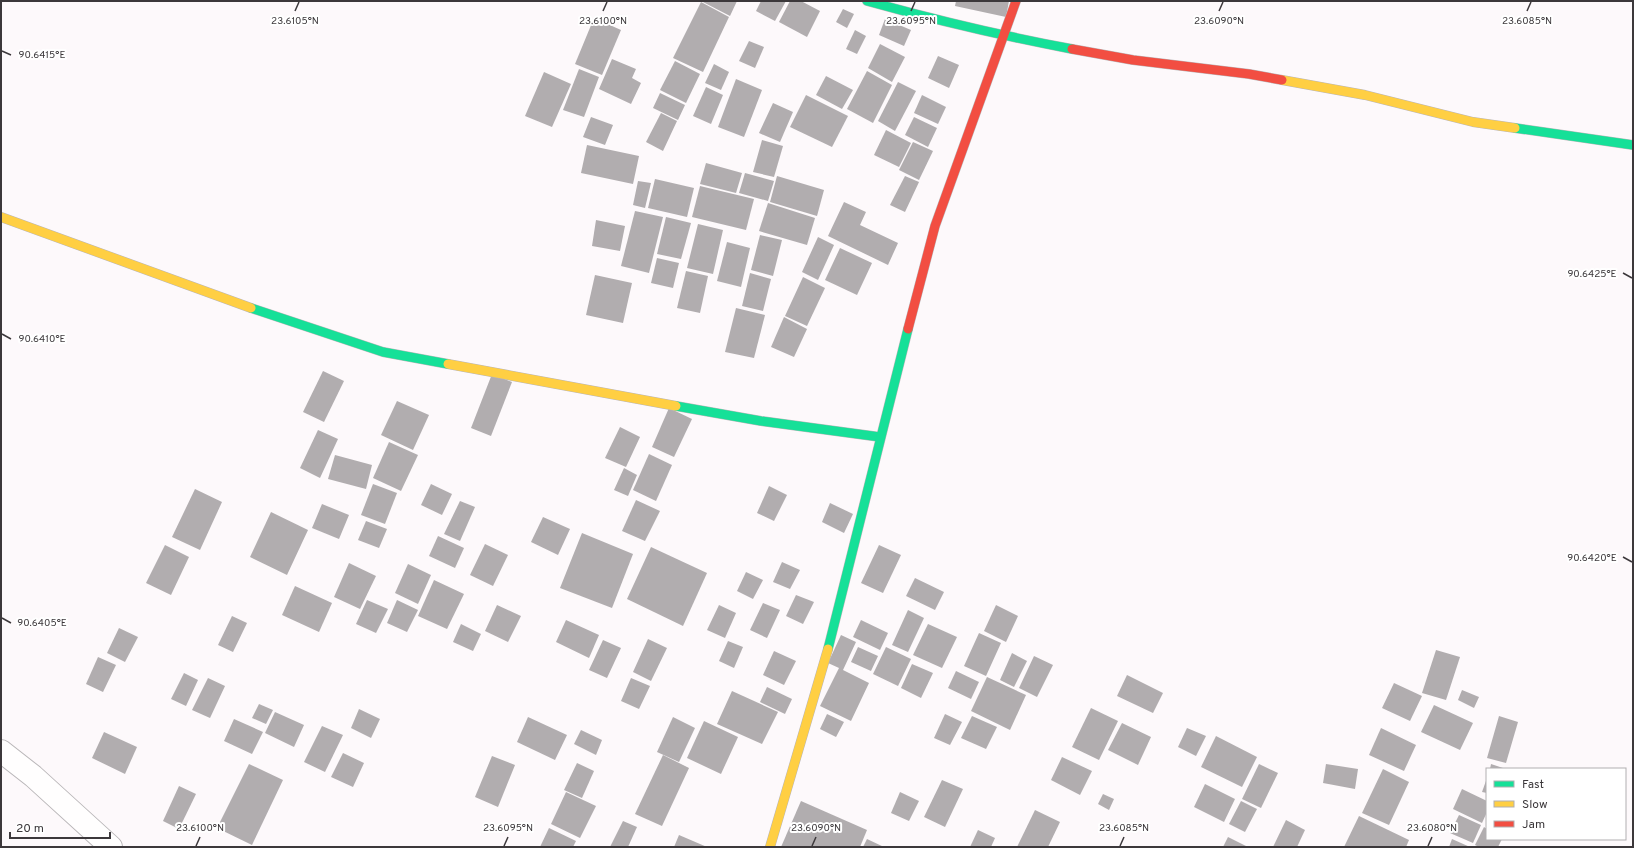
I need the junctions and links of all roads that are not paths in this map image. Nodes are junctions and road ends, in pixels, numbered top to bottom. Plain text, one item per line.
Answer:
1 (867, 1) edge
2 (1016, 1) edge
3 (1004, 36) junction
4 (1633, 145) edge
5 (1, 217) edge
6 (880, 437) junction
7 (1, 751) edge
8 (111, 847) edge
9 (770, 847) edge

1 - 3 street
2 - 3 street
3 - 4 street
3 - 6 street
5 - 6 street
6 - 9 street
7 - 8 street

